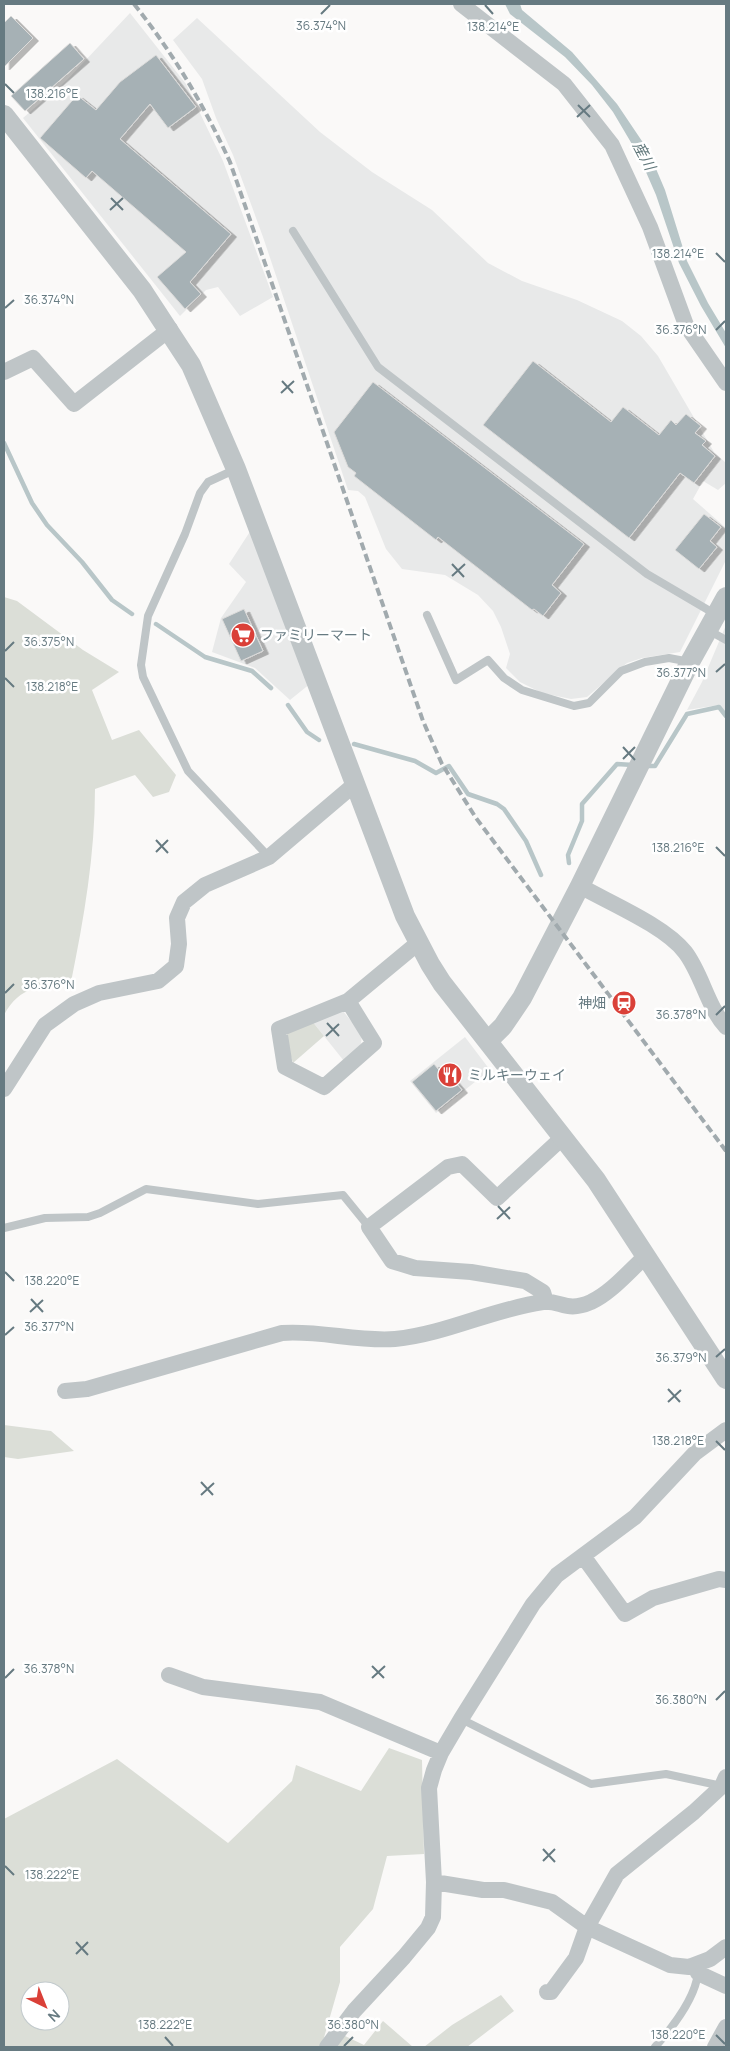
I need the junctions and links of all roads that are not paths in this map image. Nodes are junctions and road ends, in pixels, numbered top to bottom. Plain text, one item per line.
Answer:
1 (461, 4) edge
2 (4, 115) edge
3 (293, 231) dead end
4 (170, 329) junction
5 (4, 372) edge
6 (726, 383) edge
7 (236, 469) junction
8 (720, 610) edge
9 (427, 615) dead end
10 (726, 640) edge
11 (690, 662) junction
12 (354, 784) junction
13 (269, 857) junction
14 (580, 886) junction
15 (418, 942) junction
16 (348, 1000) junction
17 (726, 1027) edge
18 (488, 1041) junction
19 (4, 1089) edge
20 (563, 1137) junction
21 (369, 1227) junction
22 (4, 1228) edge
23 (646, 1256) junction
24 (546, 1302) junction
25 (726, 1379) edge
26 (65, 1391) dead end
27 (726, 1430) edge
28 (583, 1556) junction
29 (726, 1580) edge
30 (170, 1675) dead end
31 (461, 1719) junction
32 (441, 1753) junction
33 (725, 1784) edge
34 (434, 1882) junction
35 (587, 1927) junction
36 (726, 1947) edge
37 (698, 1968) junction
38 (726, 1986) edge
39 (547, 1992) dead end
40 (726, 2027) edge
41 (327, 2047) edge
42 (655, 2047) edge
43 (715, 2047) edge

1 - 6 street
2 - 4 street
3 - 8 lane
4 - 5 street
4 - 7 street
7 - 12 street
7 - 13 lane
8 - 10 lane
8 - 11 street
9 - 11 lane
11 - 14 street
12 - 13 street
12 - 15 street
13 - 19 street
14 - 17 street
14 - 18 street
15 - 16 street
15 - 18 street
16 - 16 street
18 - 20 street
20 - 21 street
20 - 23 street
21 - 22 lane
21 - 24 street
23 - 24 street
23 - 25 street
24 - 26 street
27 - 28 street
28 - 29 street
28 - 31 street
30 - 32 street
31 - 32 street
31 - 33 lane
32 - 34 street
33 - 35 street
34 - 35 street
34 - 41 street
35 - 37 street
35 - 39 street
36 - 37 street
37 - 38 street
37 - 42 lane
40 - 43 street

